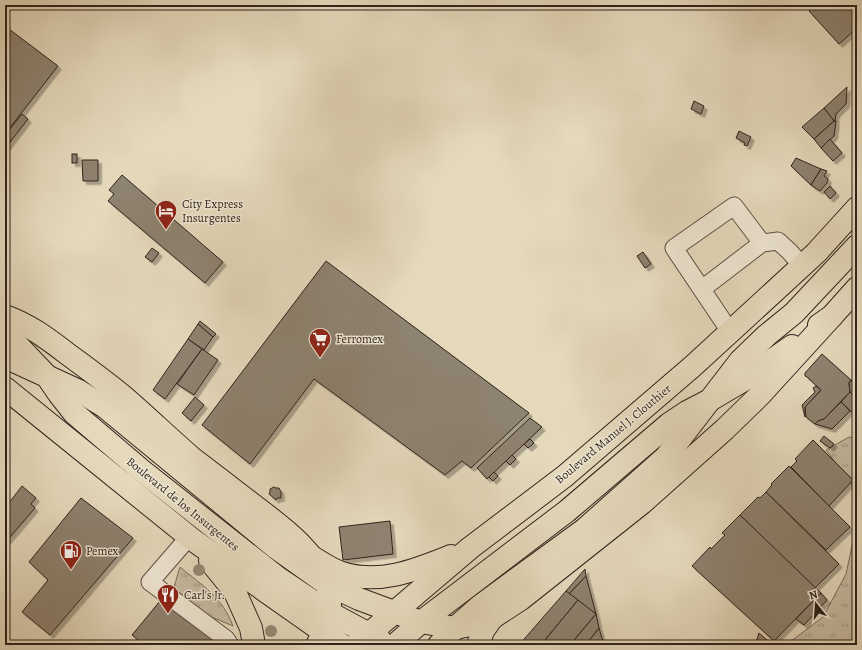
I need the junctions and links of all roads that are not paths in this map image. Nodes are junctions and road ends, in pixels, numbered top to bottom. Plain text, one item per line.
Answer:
1 (857, 208) edge
2 (762, 243) junction
3 (857, 246) edge
4 (802, 266) junction
5 (857, 288) edge
6 (702, 289) junction
7 (5, 316) edge
8 (832, 316) junction
9 (5, 332) edge
10 (731, 333) junction
11 (5, 357) edge
12 (46, 375) junction
13 (5, 388) edge
14 (710, 400) junction
15 (191, 538) junction
16 (470, 548) junction
17 (312, 557) junction
18 (327, 584) junction
19 (393, 612) junction
20 (492, 618) junction
21 (421, 622) junction
22 (455, 628) junction
23 (324, 630) edge
24 (362, 640) edge
25 (230, 645) edge
26 (254, 645) edge
27 (342, 645) edge
28 (388, 645) edge
29 (395, 645) edge
30 (439, 645) edge
31 (478, 645) edge

1 - 4 main road, Boulevard Manuel J. Clouthier
2 - 4 lane
2 - 6 lane
2 - 6 lane
3 - 14 main road
4 - 10 main road, Boulevard Manuel J. Clouthier
5 - 8 main road
6 - 10 lane
7 - 17 main road
8 - 14 main road
8 - 20 main road
9 - 12 main road, Boulevard de los Insurgentes
10 - 16 main road, Boulevard Manuel J. Clouthier
11 - 12 main road
12 - 18 main road
12 - 23 main road, Boulevard de los Insurgentes
13 - 15 main road, Boulevard de los Insurgentes
14 - 21 main road
14 - 22 main road
15 - 23 main road, Boulevard de los Insurgentes
15 - 25 lane
15 - 26 main road
16 - 17 main road
16 - 19 main road, Boulevard Manuel J. Clouthier
17 - 18 main road
18 - 19 main road
18 - 23 main road
19 - 21 main road
19 - 24 main road, Boulevard Manuel J. Clouthier
20 - 22 main road
20 - 31 main road
21 - 22 main road
21 - 29 main road
22 - 30 main road
23 - 24 main road, Boulevard de los Insurgentes
23 - 27 main road, Boulevard de los Insurgentes
24 - 28 main road, Boulevard de los Insurgentes

